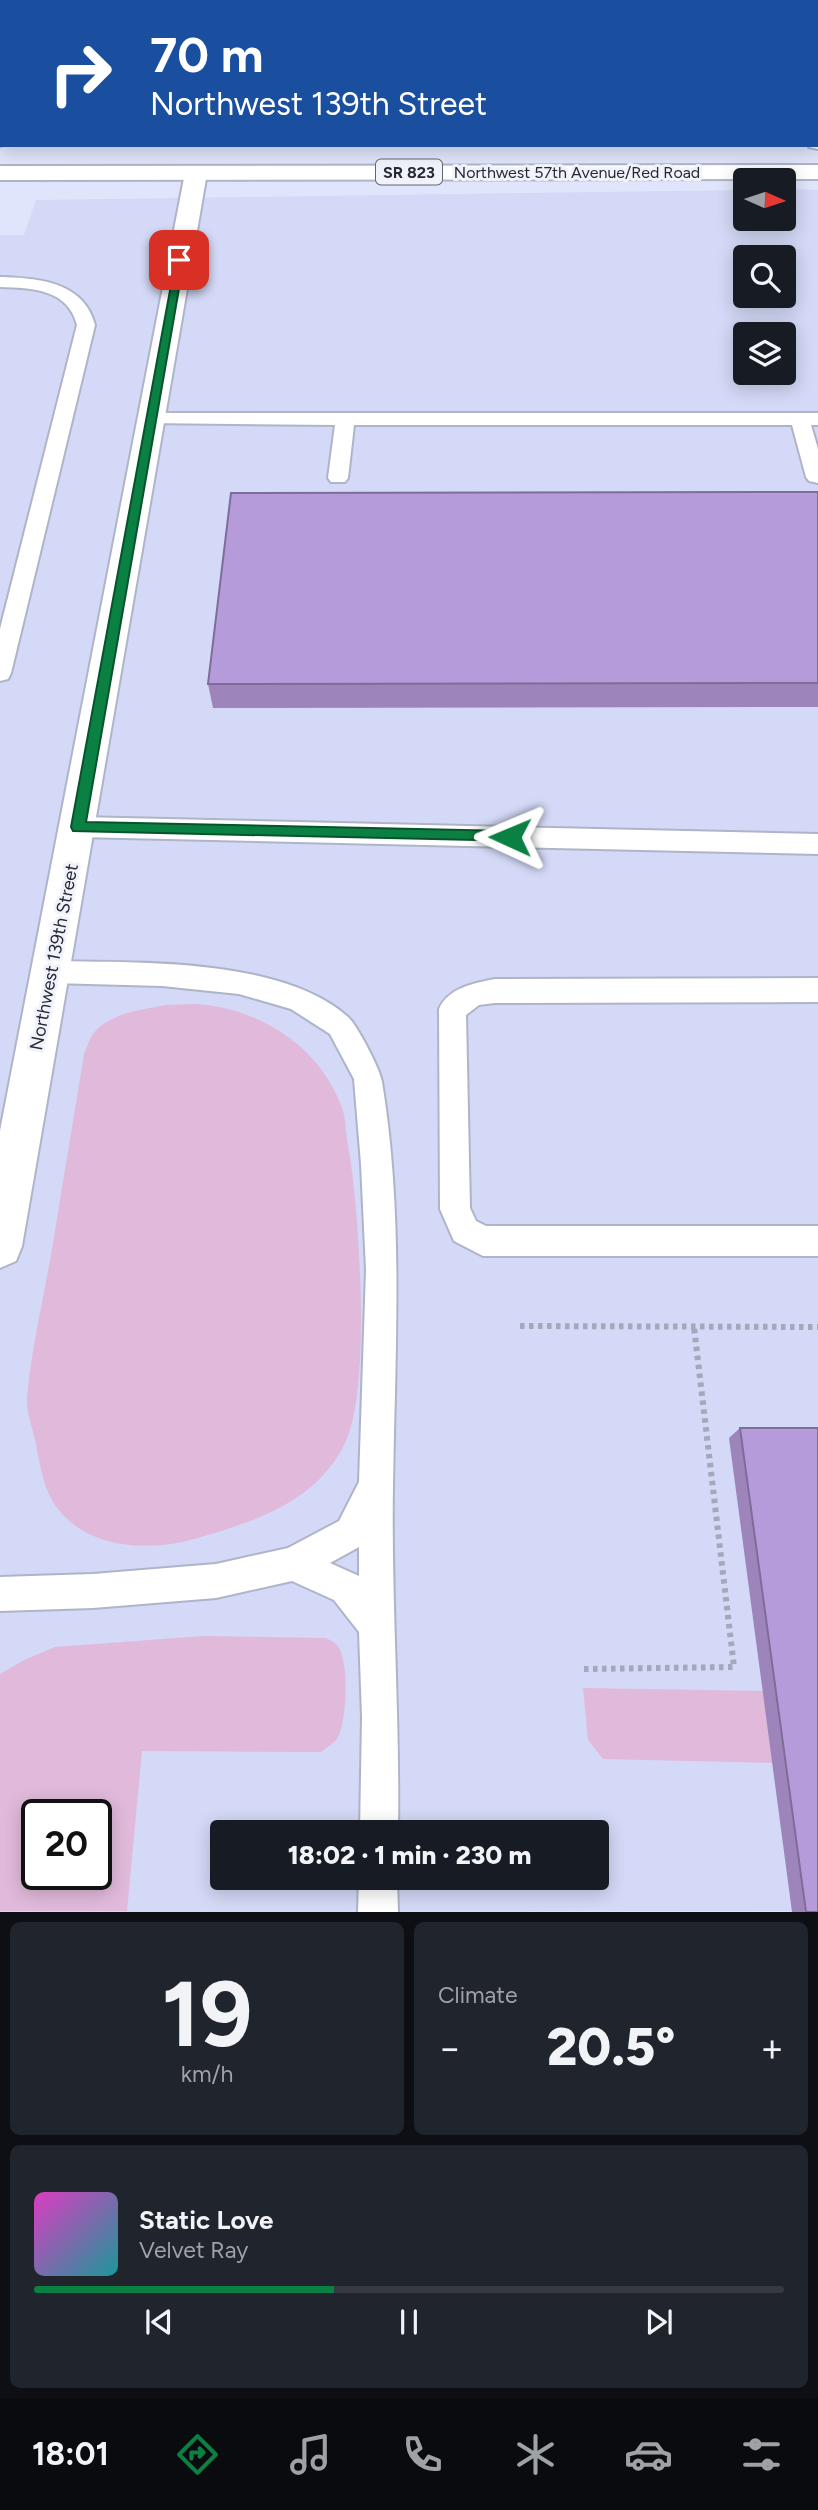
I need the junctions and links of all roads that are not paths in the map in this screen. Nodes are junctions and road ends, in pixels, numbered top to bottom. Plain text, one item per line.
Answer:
1 (818, 172) edge
2 (0, 173) edge
3 (196, 173) junction
4 (0, 282) edge
5 (151, 419) junction
6 (345, 419) junction
7 (809, 419) edge
8 (816, 477) edge
9 (338, 478) dead end
10 (0, 673) edge
11 (78, 827) junction
12 (818, 844) edge
13 (51, 972) junction
14 (818, 990) edge
15 (818, 1241) edge
16 (0, 1246) edge
17 (376, 1485) junction
18 (293, 1564) junction
19 (0, 1594) edge
20 (376, 1626) junction
21 (379, 1820) edge
22 (378, 1890) edge
23 (378, 1912) edge

1 - 3 street, Northwest 57th Avenue/Red Road / SR 823
2 - 3 street, Northwest 57th Avenue/Red Road / SR 823
3 - 5 street, Northwest 139th Street
4 - 10 lane
5 - 6 lane
5 - 11 street, Northwest 139th Street
6 - 7 lane
6 - 9 lane
7 - 8 lane
11 - 12 lane
11 - 13 street, Northwest 139th Street
13 - 16 street, Northwest 139th Street
13 - 17 lane
14 - 15 lane
17 - 18 lane
17 - 20 lane
18 - 19 lane
18 - 20 lane
20 - 21 lane
22 - 23 lane

